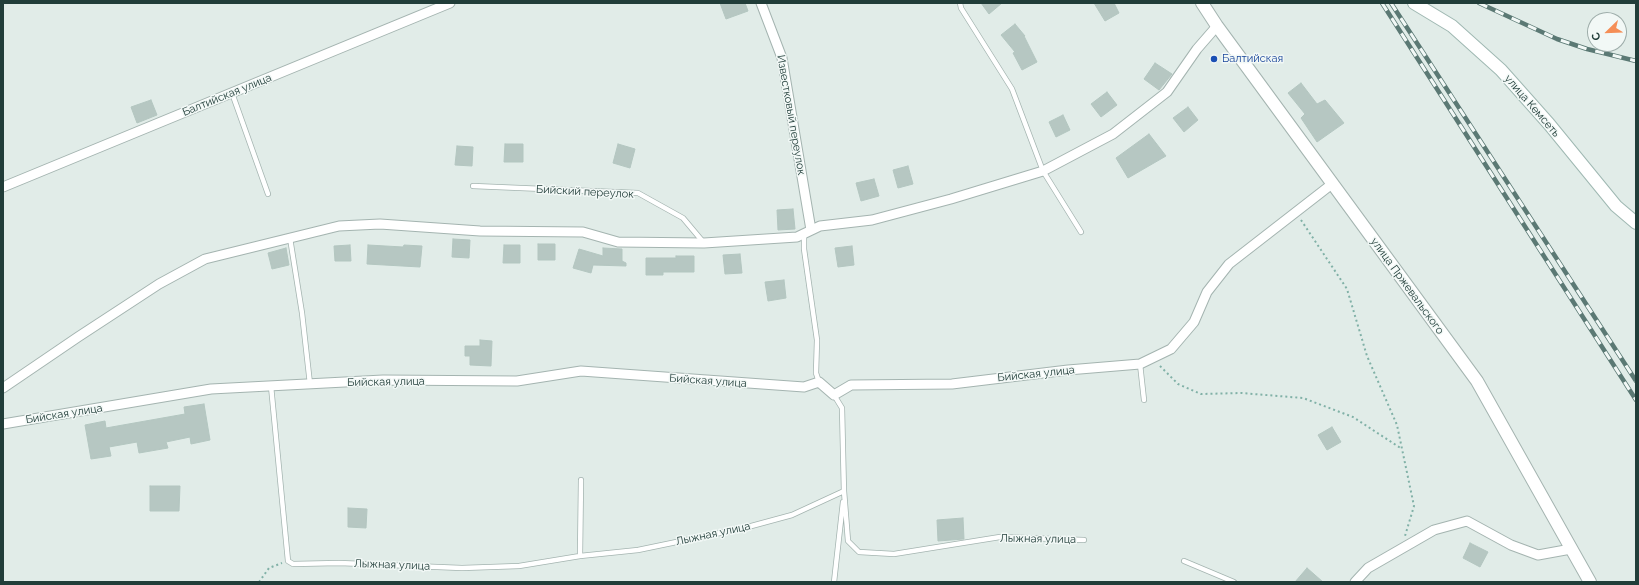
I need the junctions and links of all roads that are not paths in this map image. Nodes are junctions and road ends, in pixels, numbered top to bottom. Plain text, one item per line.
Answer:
1 (450, 3) edge
2 (761, 3) edge
3 (960, 3) edge
4 (1202, 3) edge
5 (1414, 3) edge
6 (1216, 26) junction
7 (232, 93) junction
8 (1043, 171) junction
9 (1332, 184) junction
10 (473, 186) dead end
11 (3, 187) edge
12 (268, 194) dead end
13 (1636, 223) edge
14 (808, 232) junction
15 (1081, 232) dead end
16 (290, 238) junction
17 (704, 243) junction
18 (1140, 364) junction
19 (819, 382) junction
20 (310, 384) junction
21 (271, 386) junction
22 (3, 388) edge
23 (834, 395) junction
24 (1144, 400) dead end
25 (3, 424) edge
26 (581, 480) dead end
27 (844, 491) junction
28 (1084, 540) dead end
29 (1571, 548) junction
30 (580, 556) junction
31 (1184, 561) dead end
32 (834, 582) edge
33 (1234, 582) edge
34 (1356, 582) edge
35 (1590, 582) edge

1 - 7 street, Балтийская улица
2 - 14 street, Известковый переулок
3 - 8 lane
4 - 6 street, улица Пржевальского
5 - 13 street, улица Кемсеть
6 - 8 street
6 - 9 street, улица Пржевальского
7 - 11 street, Балтийская улица
7 - 12 lane
8 - 14 street
8 - 15 lane
9 - 18 street, Бийская улица
9 - 29 street, улица Пржевальского
10 - 17 lane, Бийский переулок
14 - 17 street
14 - 19 lane, Известковый переулок
16 - 17 street
16 - 20 lane
16 - 22 street
18 - 23 street, Бийская улица
18 - 24 lane
19 - 20 street, Бийская улица
19 - 23 street
20 - 21 street, Бийская улица
21 - 25 street, Бийская улица
21 - 30 lane, Лыжная улица
23 - 27 lane
26 - 30 lane
27 - 28 lane, Лыжная улица
27 - 30 lane, Лыжная улица
27 - 32 lane
29 - 34 street
29 - 35 street, улица Пржевальского
31 - 33 lane

